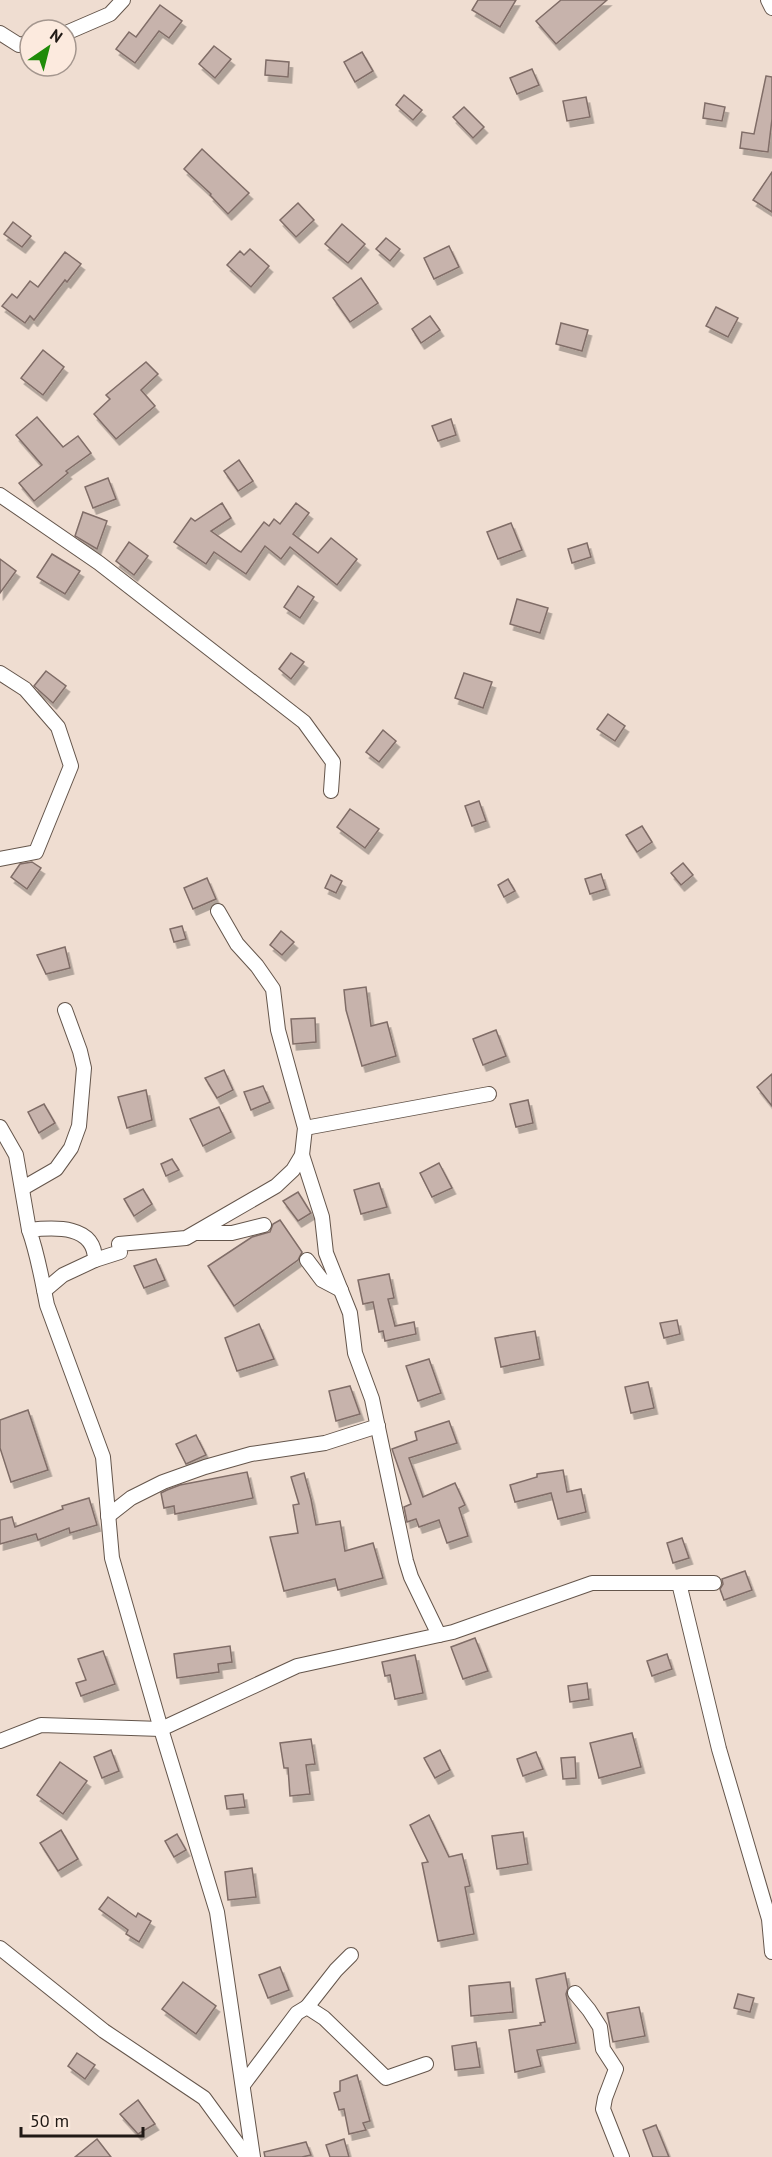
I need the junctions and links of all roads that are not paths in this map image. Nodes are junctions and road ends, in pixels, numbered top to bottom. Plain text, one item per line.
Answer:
1 (123, 0) edge
2 (768, 0) edge
3 (772, 8) edge
4 (78, 28) edge
5 (0, 33) edge
6 (18, 44) edge
7 (0, 495) edge
8 (0, 673) edge
9 (331, 791) dead end
10 (0, 859) edge
11 (218, 911) dead end
12 (65, 1010) dead end
13 (489, 1094) dead end
14 (0, 1127) edge
15 (305, 1128) junction
16 (302, 1155) junction
17 (23, 1188) junction
18 (264, 1225) dead end
19 (29, 1230) junction
20 (195, 1233) junction
21 (95, 1260) junction
22 (307, 1260) dead end
23 (341, 1290) junction
24 (44, 1291) junction
25 (378, 1426) junction
26 (108, 1516) junction
27 (679, 1583) junction
28 (714, 1583) dead end
29 (439, 1635) junction
30 (161, 1729) junction
31 (0, 1741) edge
32 (0, 1948) edge
33 (772, 1952) edge
34 (351, 1955) dead end
35 (575, 1993) dead end
36 (307, 2007) junction
37 (426, 2064) dead end
38 (243, 2085) junction
39 (247, 2157) edge
40 (253, 2157) edge
41 (622, 2157) edge

1 - 4 street
2 - 3 street
5 - 6 street
7 - 9 street
8 - 10 street
11 - 15 street
12 - 17 street
13 - 15 street
14 - 17 street
15 - 16 street
16 - 20 street
16 - 23 street
17 - 19 street
18 - 20 street
19 - 21 street
19 - 24 street
20 - 21 street
21 - 24 street
22 - 23 street
23 - 25 street
24 - 26 street
25 - 26 street
25 - 29 street
26 - 30 street
27 - 28 street
27 - 29 street
27 - 33 street
29 - 30 street
30 - 31 street
30 - 38 street
32 - 39 street
34 - 36 street
35 - 41 street
36 - 37 street
36 - 38 street
38 - 40 street

